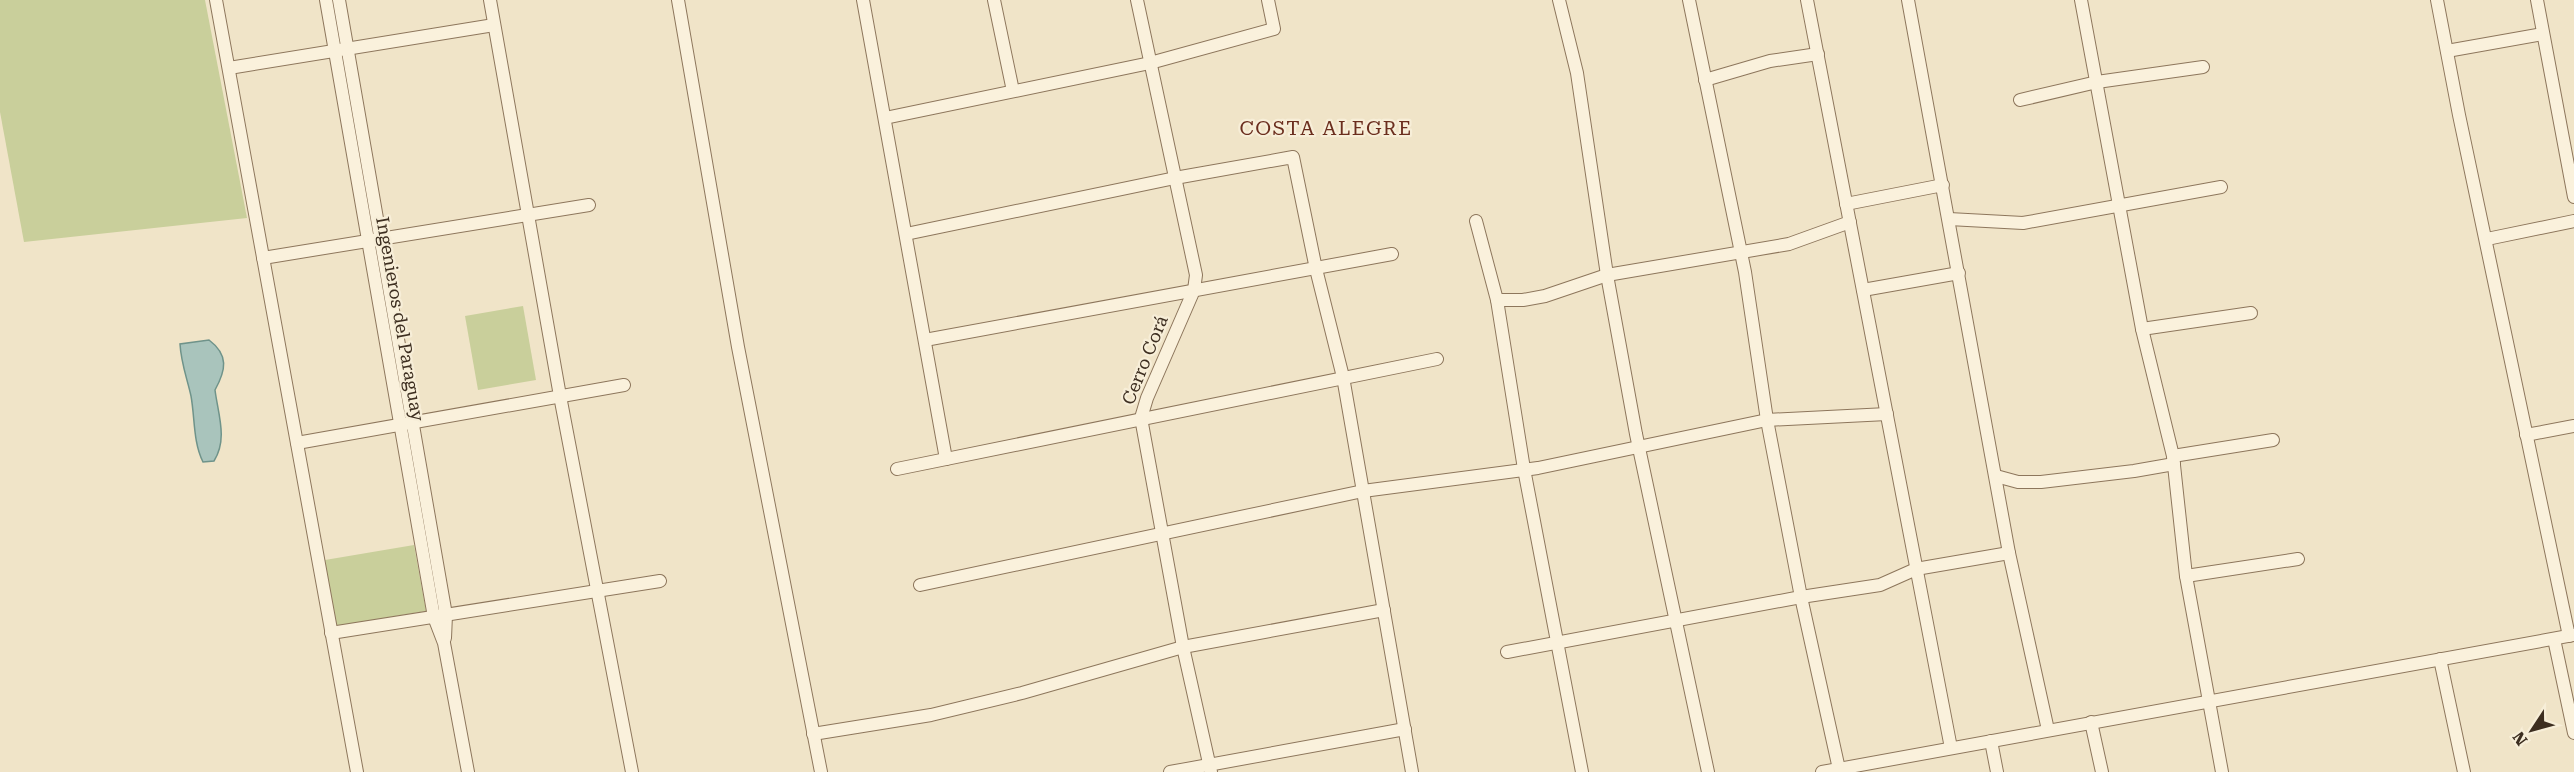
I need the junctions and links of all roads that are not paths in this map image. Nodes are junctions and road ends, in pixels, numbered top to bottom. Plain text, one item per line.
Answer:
1 (216, 0) edge
2 (326, 0) edge
3 (339, 0) edge
4 (490, 0) edge
5 (678, 0) edge
6 (863, 0) edge
7 (994, 0) edge
8 (1137, 0) edge
9 (1268, 0) edge
10 (1559, 0) edge
11 (1689, 0) edge
12 (1807, 0) edge
13 (1908, 0) edge
14 (2081, 0) edge
15 (2437, 0) edge
16 (2537, 0) edge
17 (494, 25) junction
18 (2543, 34) junction
19 (341, 50) junction
20 (2447, 51) junction
21 (1818, 54) junction
22 (1150, 63) junction
23 (2203, 66) dead end
24 (229, 68) junction
25 (1706, 80) junction
26 (2097, 82) junction
27 (1013, 91) junction
28 (2020, 100) dead end
29 (885, 118) junction
30 (1175, 178) junction
31 (1943, 185) junction
32 (2221, 187) dead end
33 (2574, 196) edge
34 (1846, 204) junction
35 (2120, 204) junction
36 (589, 205) dead end
37 (528, 215) junction
38 (1949, 219) junction
39 (1476, 221) dead end
40 (2574, 221) edge
41 (1850, 222) junction
42 (906, 234) junction
43 (2487, 239) junction
44 (375, 240) junction
45 (1740, 251) junction
46 (1392, 254) dead end
47 (263, 258) junction
48 (1316, 269) junction
49 (1959, 273) junction
50 (1607, 275) junction
51 (1194, 290) junction
52 (1863, 290) junction
53 (1497, 300) junction
54 (2251, 313) dead end
55 (2142, 329) junction
56 (925, 340) junction
57 (1437, 359) dead end
58 (1343, 377) junction
59 (624, 385) dead end
60 (560, 396) junction
61 (1887, 414) junction
62 (1141, 418) junction
63 (1767, 420) junction
64 (407, 423) junction
65 (2574, 426) edge
66 (2526, 435) junction
67 (2273, 440) dead end
68 (297, 442) junction
69 (1639, 446) junction
70 (946, 459) junction
71 (2174, 460) junction
72 (897, 469) dead end
73 (1524, 470) junction
74 (1996, 477) junction
75 (1364, 491) junction
76 (1161, 534) junction
77 (2009, 553) junction
78 (2298, 559) dead end
79 (1916, 569) junction
80 (2186, 576) junction
81 (660, 581) dead end
82 (920, 585) dead end
83 (597, 591) junction
84 (1801, 597) junction
85 (1384, 610) junction
86 (440, 616) junction
87 (1676, 620) junction
88 (332, 633) junction
89 (2571, 636) edge
90 (2554, 639) junction
91 (1557, 642) junction
92 (1183, 647) junction
93 (1507, 652) dead end
94 (2440, 659) junction
95 (2208, 701) junction
96 (2091, 722) junction
97 (1405, 729) junction
98 (2048, 730) junction
99 (2574, 733) edge
100 (813, 734) junction
101 (1991, 741) junction
102 (1951, 748) junction
103 (1210, 768) edge
104 (1839, 769) junction
105 (357, 772) edge
106 (468, 772) edge
107 (632, 772) edge
108 (821, 772) edge
109 (1170, 772) edge
110 (1412, 772) edge
111 (1582, 772) edge
112 (1708, 772) edge
113 (1822, 772) edge
114 (1997, 772) edge
115 (2102, 772) edge
116 (2222, 772) edge
117 (2464, 772) edge

1 - 24 street
2 - 19 street, Ingenieros del Paraguay
3 - 19 street, Ingenieros del Paraguay
4 - 17 street
5 - 100 street
6 - 29 street
7 - 27 street
8 - 22 street, Cerro Corá
9 - 22 street
10 - 50 street
11 - 25 street
12 - 21 street
13 - 31 street
14 - 26 street
15 - 20 street
16 - 18 street
17 - 19 street
17 - 37 street
18 - 20 street
18 - 33 street
19 - 24 street
19 - 44 street, Ingenieros del Paraguay
20 - 43 street
21 - 25 street
21 - 34 street
22 - 27 street
22 - 30 street, Cerro Corá
23 - 26 street
24 - 47 street
25 - 45 street
26 - 28 street
26 - 35 street
27 - 29 street
29 - 42 street
30 - 42 street
30 - 48 street
30 - 51 street, Cerro Corá
31 - 34 street
31 - 38 street
32 - 35 street
34 - 41 street
35 - 38 street
35 - 55 street
36 - 37 street
37 - 44 street
37 - 60 street
38 - 49 street
39 - 53 street
40 - 43 street
41 - 45 street
41 - 52 street
42 - 56 street
43 - 66 street
44 - 47 street
44 - 64 street, Ingenieros del Paraguay
45 - 50 street
45 - 63 street
46 - 48 street
47 - 68 street
48 - 51 street
48 - 58 street
49 - 52 street
49 - 74 street
50 - 53 street
50 - 69 street
51 - 56 street
51 - 62 street, Cerro Corá
52 - 61 street
53 - 73 street
54 - 55 street
55 - 71 street
56 - 70 street
57 - 58 street
58 - 62 street
58 - 75 street
59 - 60 street
60 - 64 street
60 - 83 street
61 - 63 street
61 - 79 street
62 - 70 street
62 - 76 street, Cerro Corá
63 - 69 street
63 - 84 street
64 - 68 street
64 - 86 street, Ingenieros del Paraguay
65 - 66 street
66 - 89 street
67 - 71 street
68 - 88 street
69 - 73 street
69 - 87 street
70 - 72 street
71 - 74 street
71 - 80 street
73 - 75 street
73 - 91 street
74 - 77 street
75 - 76 street
75 - 85 street
76 - 82 street
76 - 92 street, Cerro Corá
77 - 79 street
77 - 98 street
78 - 80 street
79 - 84 street
79 - 102 street
80 - 95 street
81 - 83 street
83 - 86 street
83 - 107 street
84 - 87 street
84 - 104 street
85 - 92 street
85 - 97 street
86 - 88 street
86 - 106 street, Ingenieros del Paraguay
87 - 91 street
87 - 112 street
88 - 105 street
89 - 90 street
90 - 94 street
90 - 99 street
91 - 93 street
91 - 111 street
92 - 100 street
92 - 103 street, Cerro Corá
94 - 95 street
94 - 117 street
95 - 96 street
95 - 116 street
96 - 98 street
96 - 115 street
97 - 103 street
97 - 110 street
98 - 101 street
100 - 108 street
101 - 102 street
101 - 114 street
102 - 104 street
103 - 109 street
104 - 113 street

